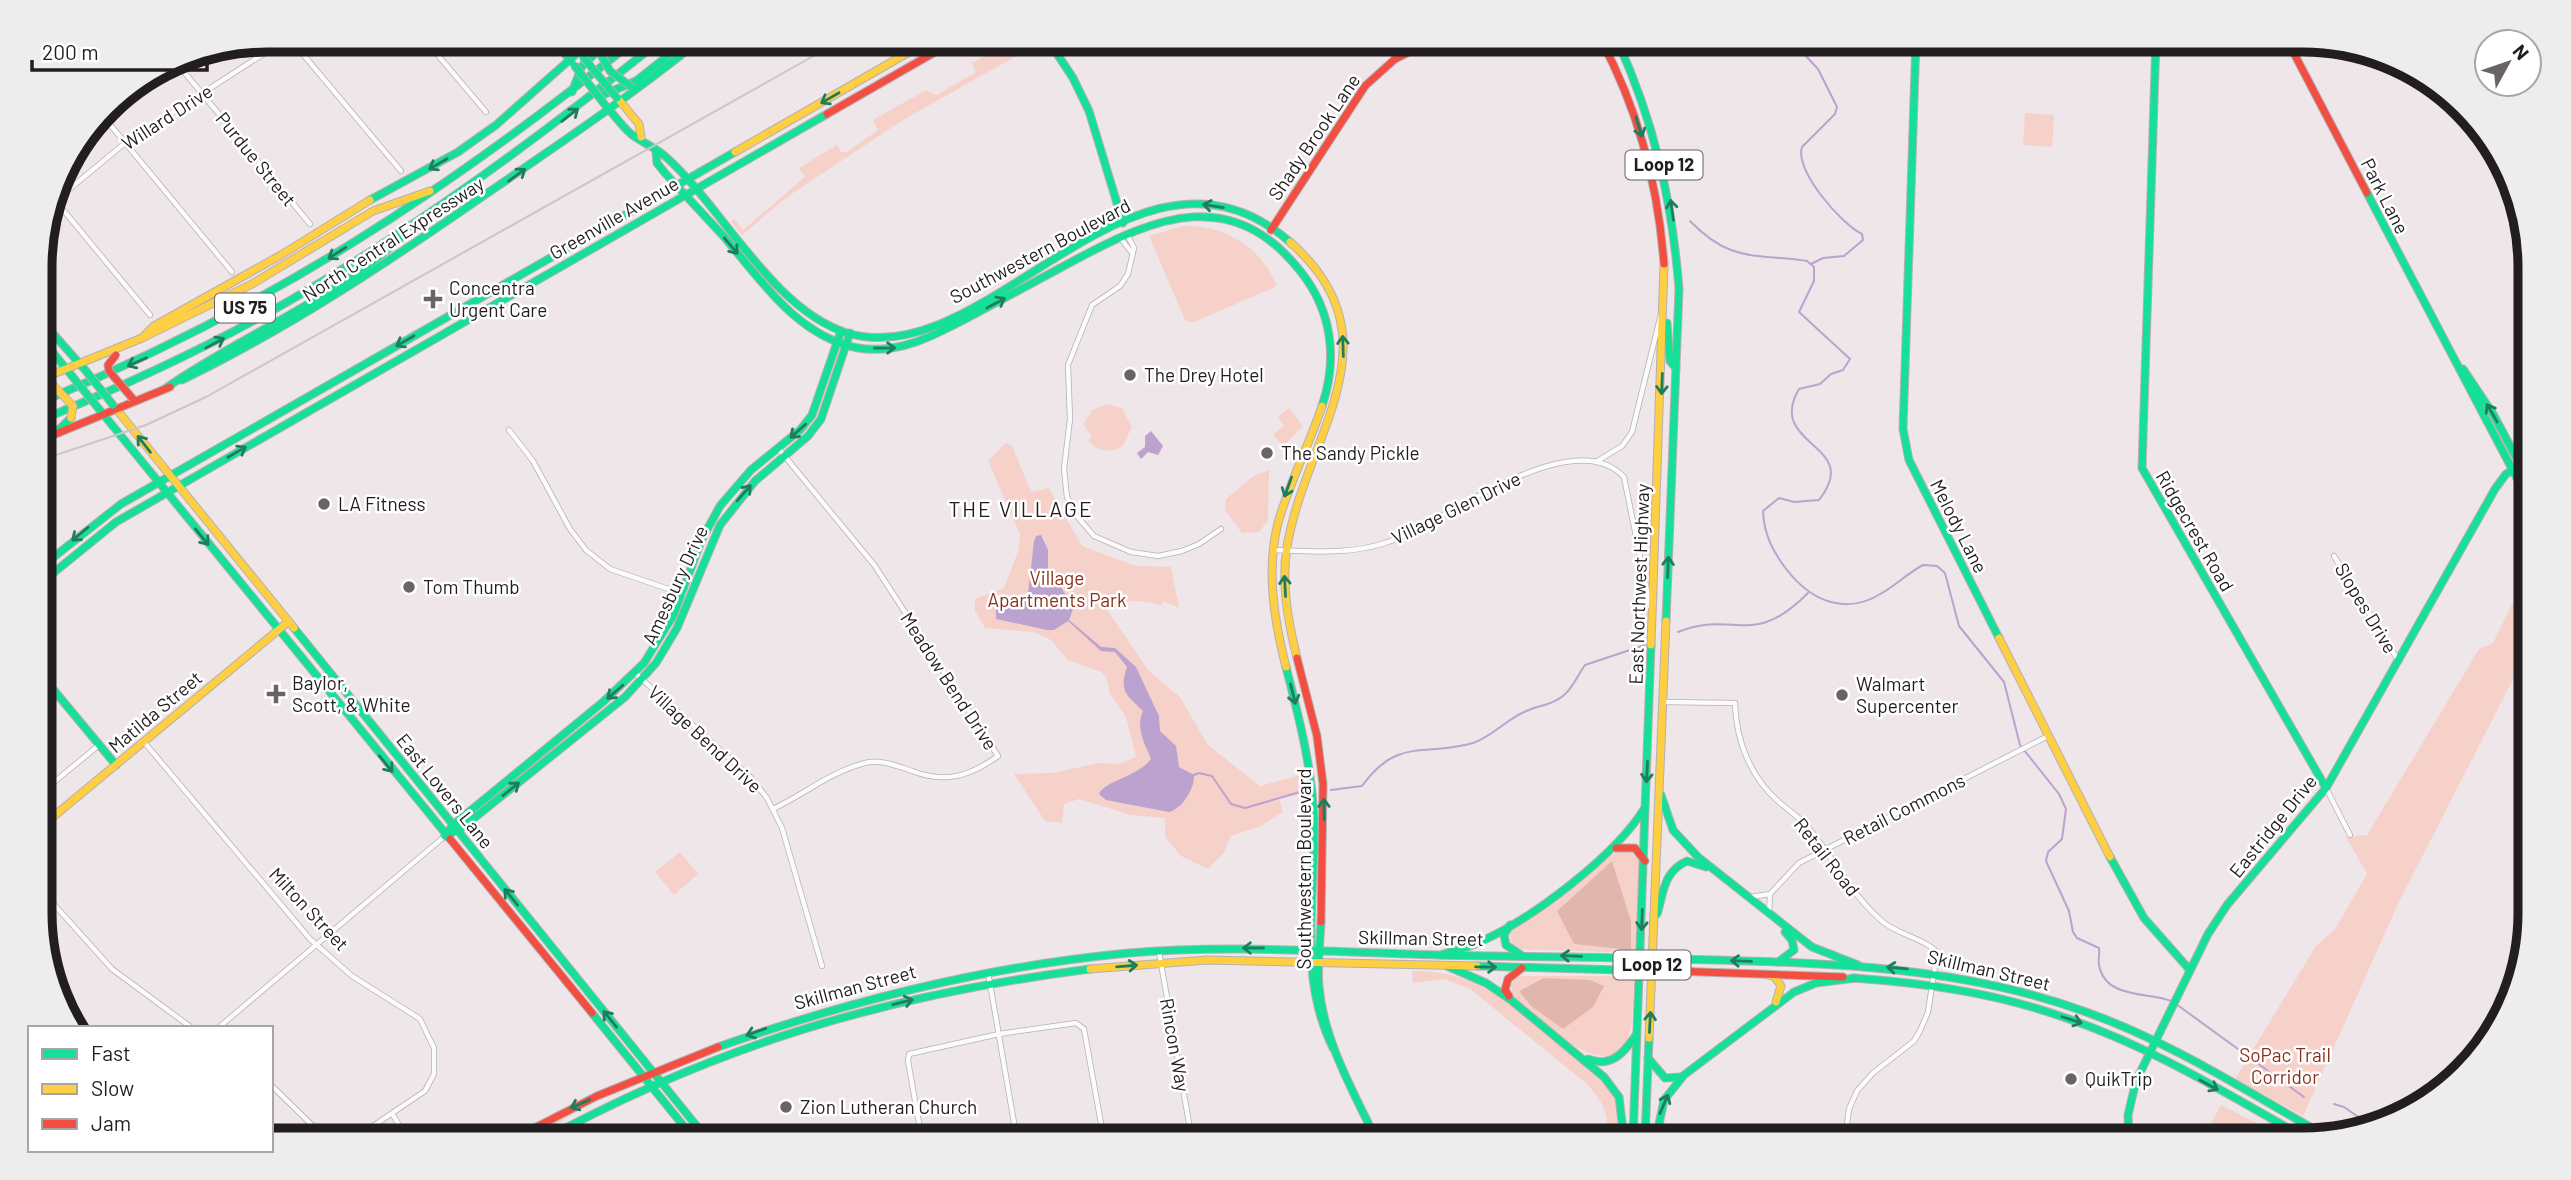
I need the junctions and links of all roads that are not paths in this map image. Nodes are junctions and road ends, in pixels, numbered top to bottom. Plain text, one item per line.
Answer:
1 (267, 52) edge
2 (301, 52) edge
3 (435, 52) edge
4 (563, 52) edge
5 (597, 52) edge
6 (598, 52) edge
7 (620, 52) edge
8 (647, 52) edge
9 (673, 52) edge
10 (685, 52) edge
11 (909, 52) edge
12 (935, 52) edge
13 (1054, 52) edge
14 (1409, 52) edge
15 (1607, 52) edge
16 (1623, 52) edge
17 (1916, 52) edge
18 (2157, 52) edge
19 (2293, 52) edge
20 (581, 54) joint
21 (1626, 58) junction
22 (572, 63) junction
23 (1613, 64) junction
24 (183, 70) edge
25 (858, 82) junction
26 (636, 88) junction
27 (572, 92) junction
28 (865, 93) junction
29 (203, 94) junction
30 (619, 100) junction
31 (588, 101) junction
32 (608, 108) junction
33 (486, 112) dead end
34 (109, 123) edge
35 (776, 129) junction
36 (641, 137) junction
37 (782, 140) junction
38 (125, 143) junction
39 (656, 153) junction
40 (401, 171) dead end
41 (686, 180) junction
42 (676, 185) junction
43 (435, 190) junction
44 (695, 190) junction
45 (67, 191) edge
46 (685, 196) junction
47 (61, 208) edge
48 (712, 209) junction
49 (705, 216) junction
50 (1123, 222) junction
51 (310, 224) dead end
52 (414, 224) junction
53 (1272, 228) junction
54 (1126, 232) junction
55 (590, 235) junction
56 (1265, 237) junction
57 (596, 246) junction
58 (1062, 254) junction
59 (1067, 264) junction
60 (232, 272) dead end
61 (519, 276) junction
62 (525, 287) junction
63 (1665, 303) junction
64 (150, 316) dead end
65 (1665, 316) junction
66 (942, 320) junction
67 (434, 324) junction
68 (946, 330) junction
69 (841, 331) junction
70 (850, 333) junction
71 (53, 334) edge
72 (441, 335) junction
73 (142, 338) junction
74 (838, 342) junction
75 (848, 344) junction
76 (121, 348) junction
77 (53, 353) edge
78 (79, 363) junction
79 (2459, 365) junction
80 (1676, 368) junction
81 (66, 369) junction
82 (53, 375) edge
83 (53, 385) edge
84 (166, 388) junction
85 (53, 397) edge
86 (145, 398) junction
87 (115, 408) junction
88 (101, 412) junction
89 (53, 415) edge
90 (509, 430) dead end
91 (53, 434) edge
92 (53, 436) edge
93 (778, 448) junction
94 (784, 455) junction
95 (2518, 461) edge
96 (1596, 463) junction
97 (2518, 466) edge
98 (2512, 470) junction
99 (170, 476) junction
100 (2518, 481) edge
101 (158, 484) junction
102 (177, 486) junction
103 (165, 492) junction
104 (718, 510) junction
105 (726, 517) junction
106 (1221, 529) dead end
107 (1273, 550) junction
108 (1286, 550) junction
109 (2334, 556) dead end
110 (53, 557) edge
111 (53, 573) edge
112 (682, 593) junction
113 (690, 596) junction
114 (288, 622) junction
115 (1654, 624) junction
116 (278, 630) junction
117 (2398, 660) junction
118 (1652, 667) junction
119 (635, 673) junction
120 (643, 680) junction
121 (53, 689) edge
122 (1663, 702) junction
123 (371, 724) junction
124 (361, 733) junction
125 (2048, 736) junction
126 (144, 741) junction
127 (99, 744) junction
128 (545, 749) junction
129 (552, 757) junction
130 (1321, 762) junction
131 (1309, 764) junction
132 (116, 765) junction
133 (53, 784) edge
134 (2326, 788) junction
135 (1659, 791) junction
136 (1646, 804) junction
137 (773, 809) junction
138 (53, 817) edge
139 (455, 828) junction
140 (2350, 835) dead end
141 (445, 836) junction
142 (1314, 844) junction
143 (1324, 845) junction
144 (1615, 848) junction
145 (1824, 850) junction
146 (1645, 861) junction
147 (1770, 894) junction
148 (1745, 895) junction
149 (53, 904) edge
150 (1769, 915) junction
151 (1517, 920) junction
152 (1654, 925) junction
153 (315, 943) junction
154 (549, 943) junction
155 (1159, 951) junction
156 (1316, 951) junction
157 (539, 952) junction
158 (1405, 954) junction
159 (1441, 955) junction
160 (1521, 955) junction
161 (1315, 961) junction
162 (1778, 962) junction
163 (1160, 963) junction
164 (1406, 965) junction
165 (1858, 965) junction
166 (822, 966) dead end
167 (1447, 966) junction
168 (1522, 968) junction
169 (2189, 969) junction
170 (988, 971) junction
171 (1936, 972) junction
172 (1765, 974) junction
173 (1856, 978) junction
174 (990, 983) junction
175 (1933, 985) junction
176 (2028, 993) junction
177 (1511, 1000) junction
178 (2025, 1005) junction
179 (1773, 1006) junction
180 (834, 1007) junction
181 (837, 1018) junction
182 (189, 1026) edge
183 (220, 1026) edge
184 (1638, 1031) junction
185 (999, 1034) junction
186 (2154, 1041) junction
187 (1576, 1052) junction
188 (2149, 1052) junction
189 (1648, 1057) junction
190 (652, 1072) junction
191 (1684, 1075) junction
192 (642, 1077) junction
193 (660, 1081) junction
194 (649, 1085) junction
195 (273, 1087) edge
196 (393, 1115) junction
197 (1371, 1127) edge
198 (1623, 1127) edge
199 (1634, 1127) edge
200 (1645, 1127) edge
201 (1658, 1127) edge
202 (1847, 1127) edge
203 (2130, 1127) edge
204 (2285, 1127) edge
205 (2310, 1127) edge
206 (315, 1128) edge
207 (369, 1128) edge
208 (401, 1128) edge
209 (532, 1128) edge
210 (566, 1128) edge
211 (685, 1128) edge
212 (698, 1128) edge
213 (920, 1128) edge
214 (1015, 1128) edge
215 (1102, 1128) edge
216 (1190, 1128) edge

1 - 29 street, Willard Drive
2 - 40 street
3 - 33 street
4 - 22 main road, Southwestern Boulevard
5 - 27 main road
6 - 26 main road, bridge
7 - 27 main road, North Central Expressway / US 75
8 - 31 main road, North Central Expressway / US 75
9 - 31 main road
10 - 26 main road, North Central Expressway
11 - 25 main road, Greenville Avenue
12 - 28 main road, Greenville Avenue
13 - 50 main road
14 - 53 main road, Shady Brook Lane
15 - 23 main road, East Northwest Highway / Loop 12
16 - 21 main road, East Northwest Highway / Loop 12
17 - 125 main road, Melody Lane
18 - 134 main road, Ridgecrest Road
19 - 79 main road, Park Lane
20 - 22 main road, North Central Expressway
20 - 30 main road, Southwestern Boulevard, bridge
21 - 23 main road
80 -> 21 main road, East Northwest Highway / Loop 12
22 - 32 main road, Southwestern Boulevard, bridge
22 -> 73 main road, North Central Expressway
23 -> 63 main road, East Northwest Highway / Loop 12
24 - 29 street, Purdue Street
25 - 28 main road
25 -> 35 main road, Greenville Avenue
26 - 30 main road, North Central Expressway
27 - 43 main road, North Central Expressway / US 75
28 - 37 main road, Greenville Avenue
29 - 38 street, Willard Drive
29 - 51 street, Purdue Street
30 - 32 main road, North Central Expressway
30 - 36 main road, Southwestern Boulevard
52 -> 31 main road, North Central Expressway / US 75
32 - 36 main road, Southwestern Boulevard
84 -> 32 main road, North Central Expressway
34 - 38 street
35 - 37 main road
35 - 41 main road, Greenville Avenue
36 - 39 main road, Southwestern Boulevard
37 - 44 main road, Greenville Avenue
38 - 45 street, Willard Drive
38 - 60 street
39 - 41 main road, Southwestern Boulevard
39 - 42 main road, Southwestern Boulevard
41 - 42 main road, Greenville Avenue
41 - 44 main road, Southwestern Boulevard
42 - 46 main road, Southwestern Boulevard
42 - 55 main road, Greenville Avenue
43 - 73 main road
43 -> 85 main road, North Central Expressway / US 75
44 - 46 main road, Greenville Avenue
44 - 48 main road, Southwestern Boulevard
46 - 49 main road, Southwestern Boulevard
46 - 57 main road, Greenville Avenue
47 - 64 street
48 - 49 main road
48 - 69 main road, Southwestern Boulevard
49 -> 74 main road, Southwestern Boulevard
53 -> 50 main road, Southwestern Boulevard
50 - 54 main road
50 - 58 main road, Southwestern Boulevard
52 - 84 main road
89 -> 52 main road, North Central Expressway / US 75
53 - 56 main road, Shady Brook Lane
108 -> 53 main road, Southwestern Boulevard
54 - 56 main road, Southwestern Boulevard
54 - 59 main road, Southwestern Boulevard
54 - 106 street
55 - 57 main road
55 - 61 main road, Greenville Avenue
56 -> 107 main road, Southwestern Boulevard
57 - 62 main road, Greenville Avenue
58 - 59 main road
58 - 66 main road, Southwestern Boulevard
68 -> 59 main road, Southwestern Boulevard
61 - 62 main road
61 - 67 main road, Greenville Avenue
62 - 72 main road, Greenville Avenue
63 - 65 main road, East Northwest Highway / Loop 12
63 - 96 street
65 - 80 main road
65 -> 115 main road, East Northwest Highway / Loop 12
66 - 68 main road
66 - 70 main road, Southwestern Boulevard
67 - 72 main road
67 -> 99 main road, Greenville Avenue
75 -> 68 main road, Southwestern Boulevard
69 - 70 main road, Southwestern Boulevard
69 - 74 main road, Amesbury Drive
70 - 75 main road, Amesbury Drive
71 - 78 main road, East Lovers Lane
102 -> 72 main road, Greenville Avenue
73 - 76 main road, North Central Expressway
74 - 75 main road, Southwestern Boulevard
74 -> 93 main road, Amesbury Drive
75 - 94 main road, Amesbury Drive
76 - 78 main road, North Central Expressway
76 - 86 main road, bridge
77 - 81 main road, East Lovers Lane
78 - 81 main road, North Central Expressway
78 - 87 main road, East Lovers Lane, bridge
95 -> 79 main road, Park Lane
79 - 98 main road, Park Lane
122 -> 80 main road, East Northwest Highway / Loop 12
81 - 82 main road, North Central Expressway
81 - 88 main road, East Lovers Lane, bridge
83 - 91 main road, bridge
84 - 86 main road, North Central Expressway
86 - 87 main road, North Central Expressway
87 - 88 main road, North Central Expressway
99 -> 87 main road, East Lovers Lane
88 - 92 main road, North Central Expressway
88 - 101 main road, East Lovers Lane
90 - 112 street
93 - 94 street, Meadow Bend Drive
93 - 104 main road, Amesbury Drive
105 -> 94 main road, Amesbury Drive
94 - 137 street, Meadow Bend Drive
96 - 108 street, Village Glen Drive
96 - 115 street
97 - 98 main road, Eastridge Drive
98 - 100 main road, Park Lane
98 - 117 main road, Eastridge Drive
99 - 101 main road, Greenville Avenue
99 - 102 main road, East Lovers Lane
101 - 103 main road, East Lovers Lane
101 -> 110 main road, Greenville Avenue
102 - 103 main road, Greenville Avenue
102 - 114 main road, East Lovers Lane
103 - 111 main road, Greenville Avenue
103 -> 116 main road, East Lovers Lane
104 - 105 main road
104 - 112 main road, Amesbury Drive
105 - 113 main road, Amesbury Drive
107 - 108 street, Village Glen Drive
107 -> 131 main road, Southwestern Boulevard
130 -> 108 main road, Southwestern Boulevard
109 - 117 street, Slopes Drive
112 - 113 street
112 - 119 main road, Amesbury Drive
113 - 120 main road, Amesbury Drive
114 - 116 main road, Matilda Street
114 - 123 main road, East Lovers Lane
115 - 118 main road, East Northwest Highway / Loop 12
116 - 124 main road, East Lovers Lane
116 - 126 main road, Matilda Street
117 - 134 main road, Eastridge Drive
118 - 122 main road
118 -> 136 main road, East Northwest Highway / Loop 12
119 - 120 street, Village Bend Drive
119 -> 128 main road, Amesbury Drive
120 - 129 main road, Amesbury Drive
120 - 137 street, Village Bend Drive
121 - 127 main road
122 - 135 main road, East Northwest Highway / Loop 12
122 - 145 street, Retail Road
123 - 124 main road
123 - 139 main road, East Lovers Lane
124 -> 141 main road, East Lovers Lane
125 - 145 street, Retail Commons
125 - 169 main road, Melody Lane
126 - 132 main road, Matilda Street
126 - 153 street, Milton Street
127 - 132 main road
127 - 133 street
128 - 129 main road
128 - 139 main road, Amesbury Drive
139 -> 129 main road, Amesbury Drive
130 - 131 main road
143 -> 130 main road, Southwestern Boulevard
131 - 142 main road, Southwestern Boulevard
132 - 138 main road, Matilda Street
134 - 140 street, Ridgecrest Road
134 - 169 main road, Eastridge Drive
135 - 148 main road
135 - 152 main road, East Northwest Highway / Loop 12
136 - 144 main road
136 - 146 main road, East Northwest Highway / Loop 12
137 - 166 street, Village Bend Drive
139 - 141 main road, Amesbury Drive
154 -> 139 main road, East Lovers Lane
141 - 153 street, Amesbury Drive
141 - 157 main road, East Lovers Lane
142 - 143 main road
142 - 156 main road, Southwestern Boulevard
143 - 156 main road, Southwestern Boulevard
144 - 146 main road
144 - 151 main road
145 - 147 street, Retail Commons
145 - 171 street, Retail Road
146 -> 184 main road, East Northwest Highway / Loop 12
147 - 148 street
147 - 150 street
148 - 150 main road
149 - 182 street
150 - 165 main road
151 - 159 main road
151 - 160 main road
152 - 162 main road
189 -> 152 main road, East Northwest Highway / Loop 12
153 - 183 street, Amesbury Drive
153 - 196 street, Milton Street
154 - 157 main road
190 -> 154 main road, East Lovers Lane
156 -> 155 main road, Skillman Street
155 - 163 street, Rincon Way
155 - 170 main road, Skillman Street
156 - 158 main road, Skillman Street
156 - 161 main road, Southwestern Boulevard
157 - 192 main road, East Lovers Lane
158 - 159 main road, Skillman Street
158 - 164 main road
159 - 160 main road, Skillman Street
162 -> 160 main road, Skillman Street, bridge
161 - 163 main road, Skillman Street
161 - 164 main road, Skillman Street
161 - 197 main road, Southwestern Boulevard
162 - 165 main road, Skillman Street
174 -> 163 main road, Skillman Street
163 - 216 street, Rincon Way
164 - 167 main road, Skillman Street
171 -> 165 main road, Skillman Street
167 -> 168 main road, Skillman Street
167 - 177 main road
168 - 172 main road, Skillman Street, bridge
168 - 177 main road
169 - 186 main road, Eastridge Drive
170 - 174 street
170 - 180 main road, Skillman Street
171 - 175 street
171 - 176 main road, Skillman Street
172 - 173 main road, Skillman Street
172 - 179 main road
173 - 175 main road, Skillman Street
173 - 179 main road
181 -> 174 main road, Skillman Street
174 - 185 street
175 - 178 main road, Skillman Street
175 - 202 street
176 - 178 main road
176 - 186 main road, Skillman Street
177 - 187 main road
178 -> 188 main road, Skillman Street
179 - 191 main road
180 - 181 main road
180 -> 190 main road, Skillman Street
181 - 193 main road, Skillman Street
184 - 187 main road
184 - 199 main road, East Northwest Highway / Loop 12
185 - 213 street
185 - 214 street
185 - 215 street
186 - 188 main road, Eastridge Drive
186 - 205 main road, Skillman Street
187 - 198 main road
188 - 203 main road, Eastridge Drive
188 -> 204 main road, Skillman Street
189 - 191 main road
189 - 200 main road, East Northwest Highway / Loop 12
190 - 192 main road, Skillman Street
190 - 193 main road, East Lovers Lane
201 -> 191 main road
192 - 194 main road, East Lovers Lane
192 -> 209 main road, Skillman Street
193 - 194 main road, Skillman Street
193 - 212 main road, East Lovers Lane
194 - 210 main road, Skillman Street
194 - 211 main road, East Lovers Lane
195 - 206 street
196 - 207 street
196 - 208 street

